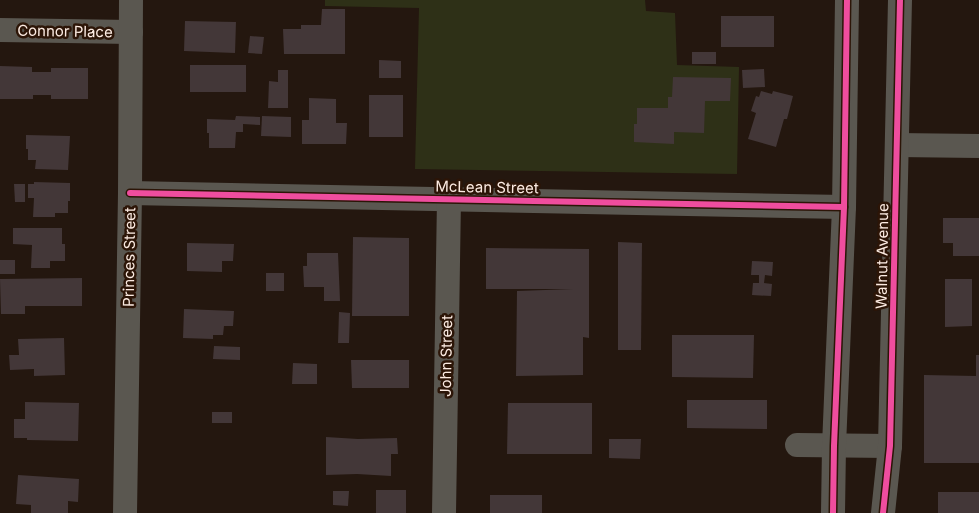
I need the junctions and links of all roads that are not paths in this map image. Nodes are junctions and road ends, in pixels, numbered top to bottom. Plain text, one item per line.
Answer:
1 (132, 0) edge
2 (847, 0) edge
3 (900, 0) edge
4 (0, 30) edge
5 (131, 32) junction
6 (897, 145) junction
7 (979, 146) edge
8 (130, 193) junction
9 (449, 199) junction
10 (844, 207) junction
11 (797, 445) dead end
12 (834, 446) junction
13 (890, 446) junction
14 (125, 513) edge
15 (444, 513) edge
16 (833, 513) edge
17 (883, 513) edge

1 - 5 street, Princes Street
2 - 10 street
3 - 6 street, Walnut Avenue
4 - 5 street, Connor Place
5 - 8 street, Princes Street
6 - 7 street
6 - 13 street, Walnut Avenue
8 - 9 street, McLean Street
8 - 14 street, Princes Street
9 - 10 street, McLean Street
9 - 15 street, John Street
10 - 12 street
11 - 12 street
12 - 13 street
12 - 16 street
13 - 17 street, Walnut Avenue

